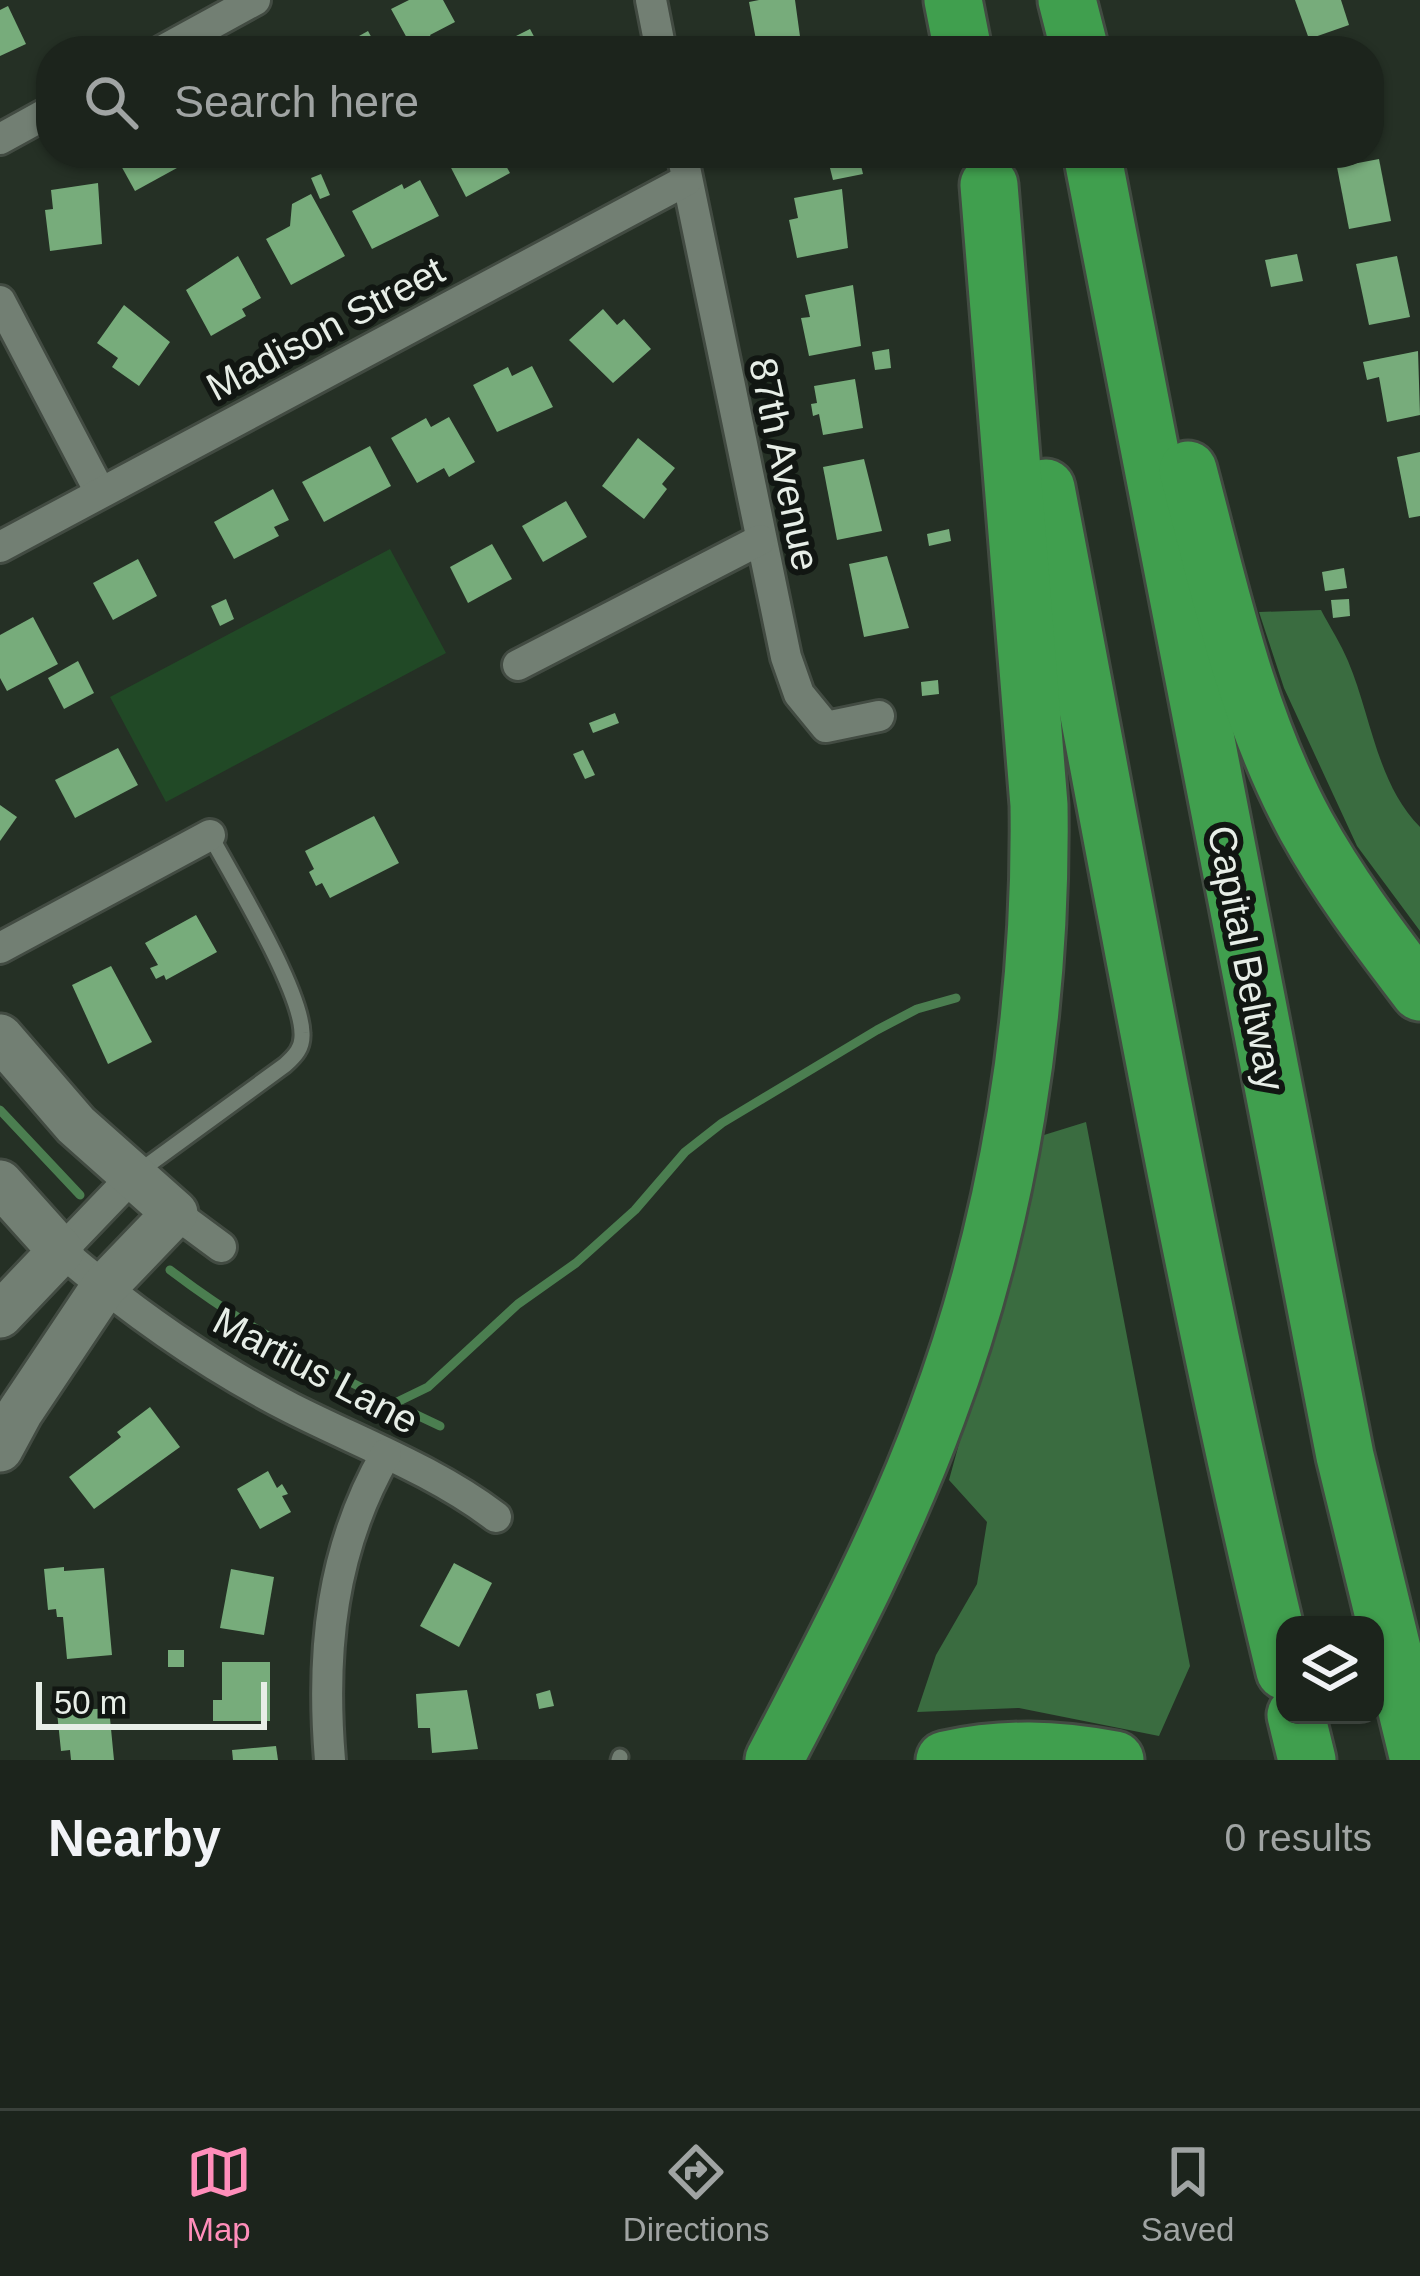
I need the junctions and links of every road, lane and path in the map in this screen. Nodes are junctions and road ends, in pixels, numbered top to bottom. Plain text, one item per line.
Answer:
1 (651, 0) edge
2 (953, 0) edge
3 (1065, 0) edge
4 (244, 3) edge
5 (188, 36) edge
6 (659, 36) edge
7 (960, 36) edge
8 (1073, 36) edge
9 (36, 119) edge
10 (0, 139) edge
11 (680, 168) edge
12 (684, 168) edge
13 (1095, 168) edge
14 (1110, 168) edge
15 (986, 169) edge
16 (0, 301) edge
17 (100, 492) junction
18 (760, 539) junction
19 (0, 547) edge
20 (518, 665) dead end
21 (879, 716) dead end
22 (210, 835) joint
23 (0, 948) edge
24 (1420, 992) edge
25 (0, 1037) edge
26 (132, 1178) junction
27 (0, 1183) edge
28 (175, 1213) junction
29 (221, 1246) dead end
30 (61, 1251) junction
31 (103, 1288) junction
32 (0, 1315) edge
33 (0, 1449) edge
34 (386, 1454) junction
35 (496, 1516) dead end
36 (1276, 1634) edge
37 (1298, 1724) edge
38 (329, 1760) edge
39 (774, 1760) edge
40 (945, 1760) edge
41 (1115, 1760) edge
42 (1306, 1760) edge
43 (1418, 1760) edge

1 - 6 street
2 - 7 highway
3 - 8 highway
4 - 5 street
9 - 10 street
11 - 17 street, Madison Street
12 - 18 street, 87th Avenue
13 - 43 highway, Capital Beltway
14 - 24 highway
15 - 36 highway
15 - 39 highway
16 - 17 street
17 - 19 street, Madison Street
18 - 20 street
18 - 21 street, 87th Avenue
22 - 23 street
22 - 26 lane
25 - 26 street
26 - 28 street
26 - 30 street
27 - 30 street
28 - 29 street
28 - 31 street
30 - 31 street, Martius Lane
30 - 32 street
31 - 33 street
31 - 34 street, Martius Lane
34 - 35 street, Martius Lane
34 - 38 street
37 - 42 highway
40 - 41 highway

